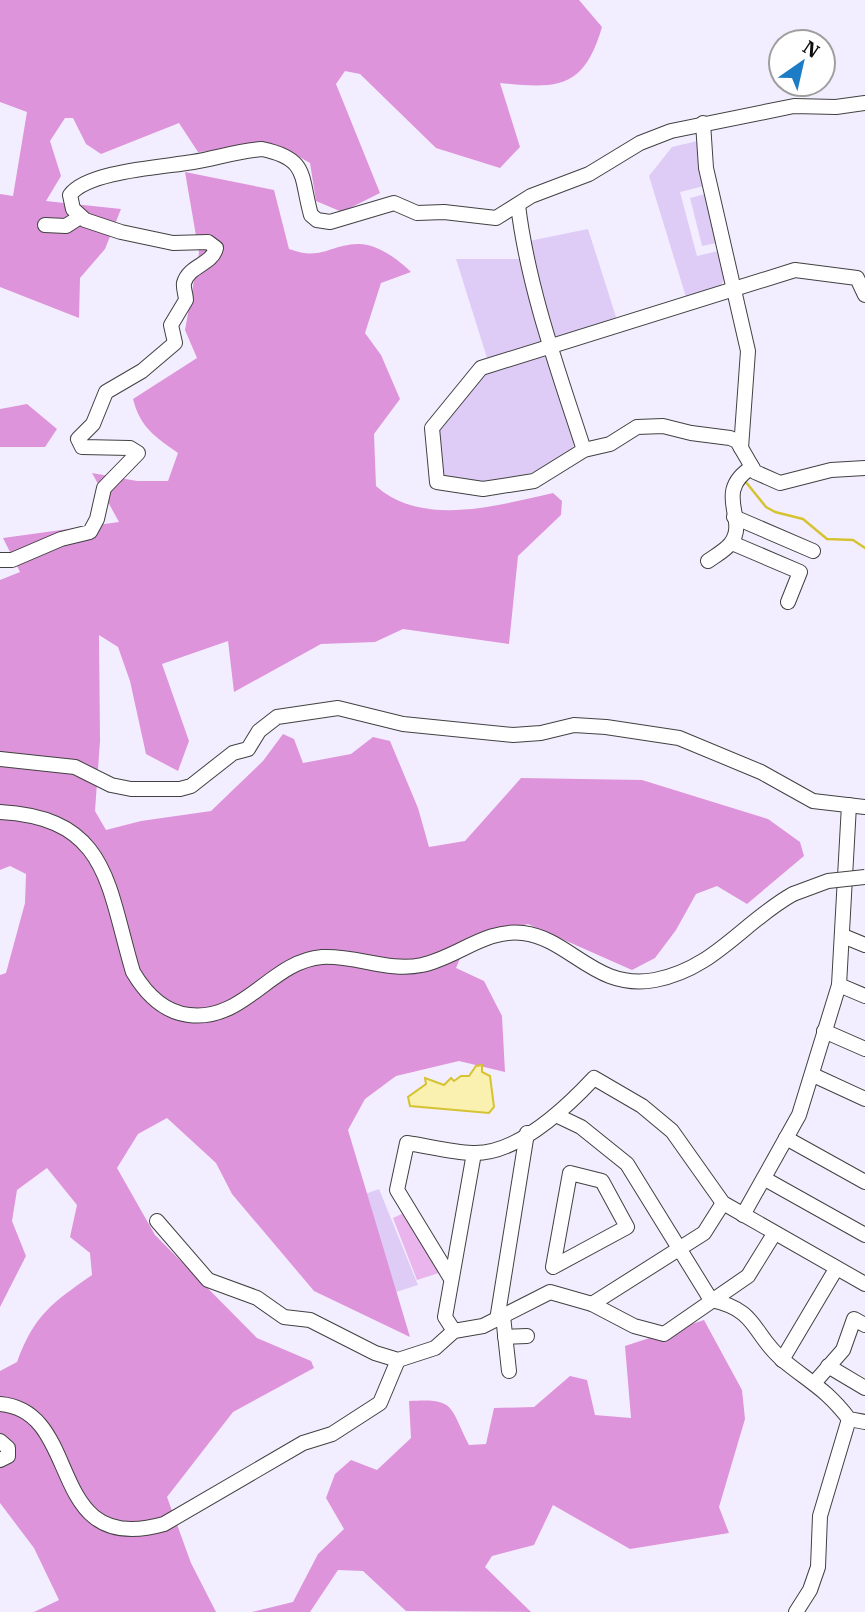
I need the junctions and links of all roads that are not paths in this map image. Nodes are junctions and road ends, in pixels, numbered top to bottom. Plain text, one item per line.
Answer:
1 (865, 103) edge
2 (703, 123) junction
3 (518, 205) junction
4 (80, 217) junction
5 (45, 225) dead end
6 (861, 275) edge
7 (733, 290) junction
8 (865, 295) edge
9 (551, 346) junction
10 (741, 448) junction
11 (584, 450) junction
12 (752, 467) junction
13 (865, 468) edge
14 (734, 517) junction
15 (732, 542) junction
16 (813, 551) dead end
17 (0, 560) edge
18 (708, 561) dead end
19 (788, 602) dead end
20 (0, 759) edge
21 (849, 805) junction
22 (865, 807) edge
23 (0, 813) edge
24 (865, 877) edge
25 (842, 936) junction
26 (865, 945) edge
27 (839, 985) junction
28 (865, 996) edge
29 (824, 1031) junction
30 (865, 1049) edge
31 (813, 1075) junction
32 (865, 1099) edge
33 (558, 1116) junction
34 (527, 1133) junction
35 (786, 1138) junction
36 (474, 1153) junction
37 (765, 1179) junction
38 (865, 1182) edge
39 (723, 1203) junction
40 (743, 1215) junction
41 (157, 1222) dead end
42 (774, 1234) junction
43 (865, 1235) edge
44 (678, 1247) junction
45 (553, 1267) junction
46 (836, 1269) junction
47 (450, 1277) junction
48 (865, 1284) edge
49 (550, 1292) junction
50 (711, 1300) junction
51 (592, 1304) junction
52 (500, 1318) junction
53 (865, 1325) edge
54 (454, 1331) junction
55 (505, 1336) junction
56 (527, 1336) dead end
57 (398, 1360) junction
58 (782, 1360) junction
59 (828, 1366) junction
60 (509, 1371) dead end
61 (815, 1382) junction
62 (865, 1388) edge
63 (0, 1404) edge
64 (849, 1419) junction
65 (865, 1422) edge
66 (0, 1441) edge
67 (0, 1460) edge
68 (796, 1612) edge

1 - 2 street
2 - 3 street
2 - 7 street
3 - 4 street
3 - 9 street
4 - 5 street
4 - 17 street
6 - 7 street
6 - 8 street
7 - 9 street
7 - 10 street
9 - 11 street
9 - 11 street
10 - 11 street
10 - 12 street
12 - 13 street
12 - 14 street
14 - 15 street
14 - 16 street
15 - 18 street
15 - 19 street
20 - 21 street
21 - 22 street
21 - 25 street
23 - 24 street, bridge
25 - 26 street
25 - 27 street
27 - 28 street
27 - 29 street
29 - 30 street
29 - 31 street
31 - 32 street
31 - 35 street
33 - 34 street
33 - 39 street
33 - 44 street
34 - 36 street
34 - 52 street
35 - 37 street
35 - 38 street
36 - 47 street
36 - 47 street
37 - 40 street
37 - 43 street
39 - 40 street
39 - 44 street
40 - 42 street
41 - 57 street
42 - 46 street
42 - 50 street
44 - 50 street
44 - 51 street
45 - 45 street
45 - 49 street
46 - 48 street
46 - 58 street
47 - 54 street
49 - 51 street
49 - 52 street
50 - 51 street
50 - 58 street
52 - 54 street
52 - 55 street
53 - 59 street
54 - 57 street
55 - 56 street
55 - 60 street
57 - 63 street
58 - 61 street
59 - 61 street
59 - 62 street
61 - 64 street
64 - 65 street
64 - 68 street
66 - 67 street

